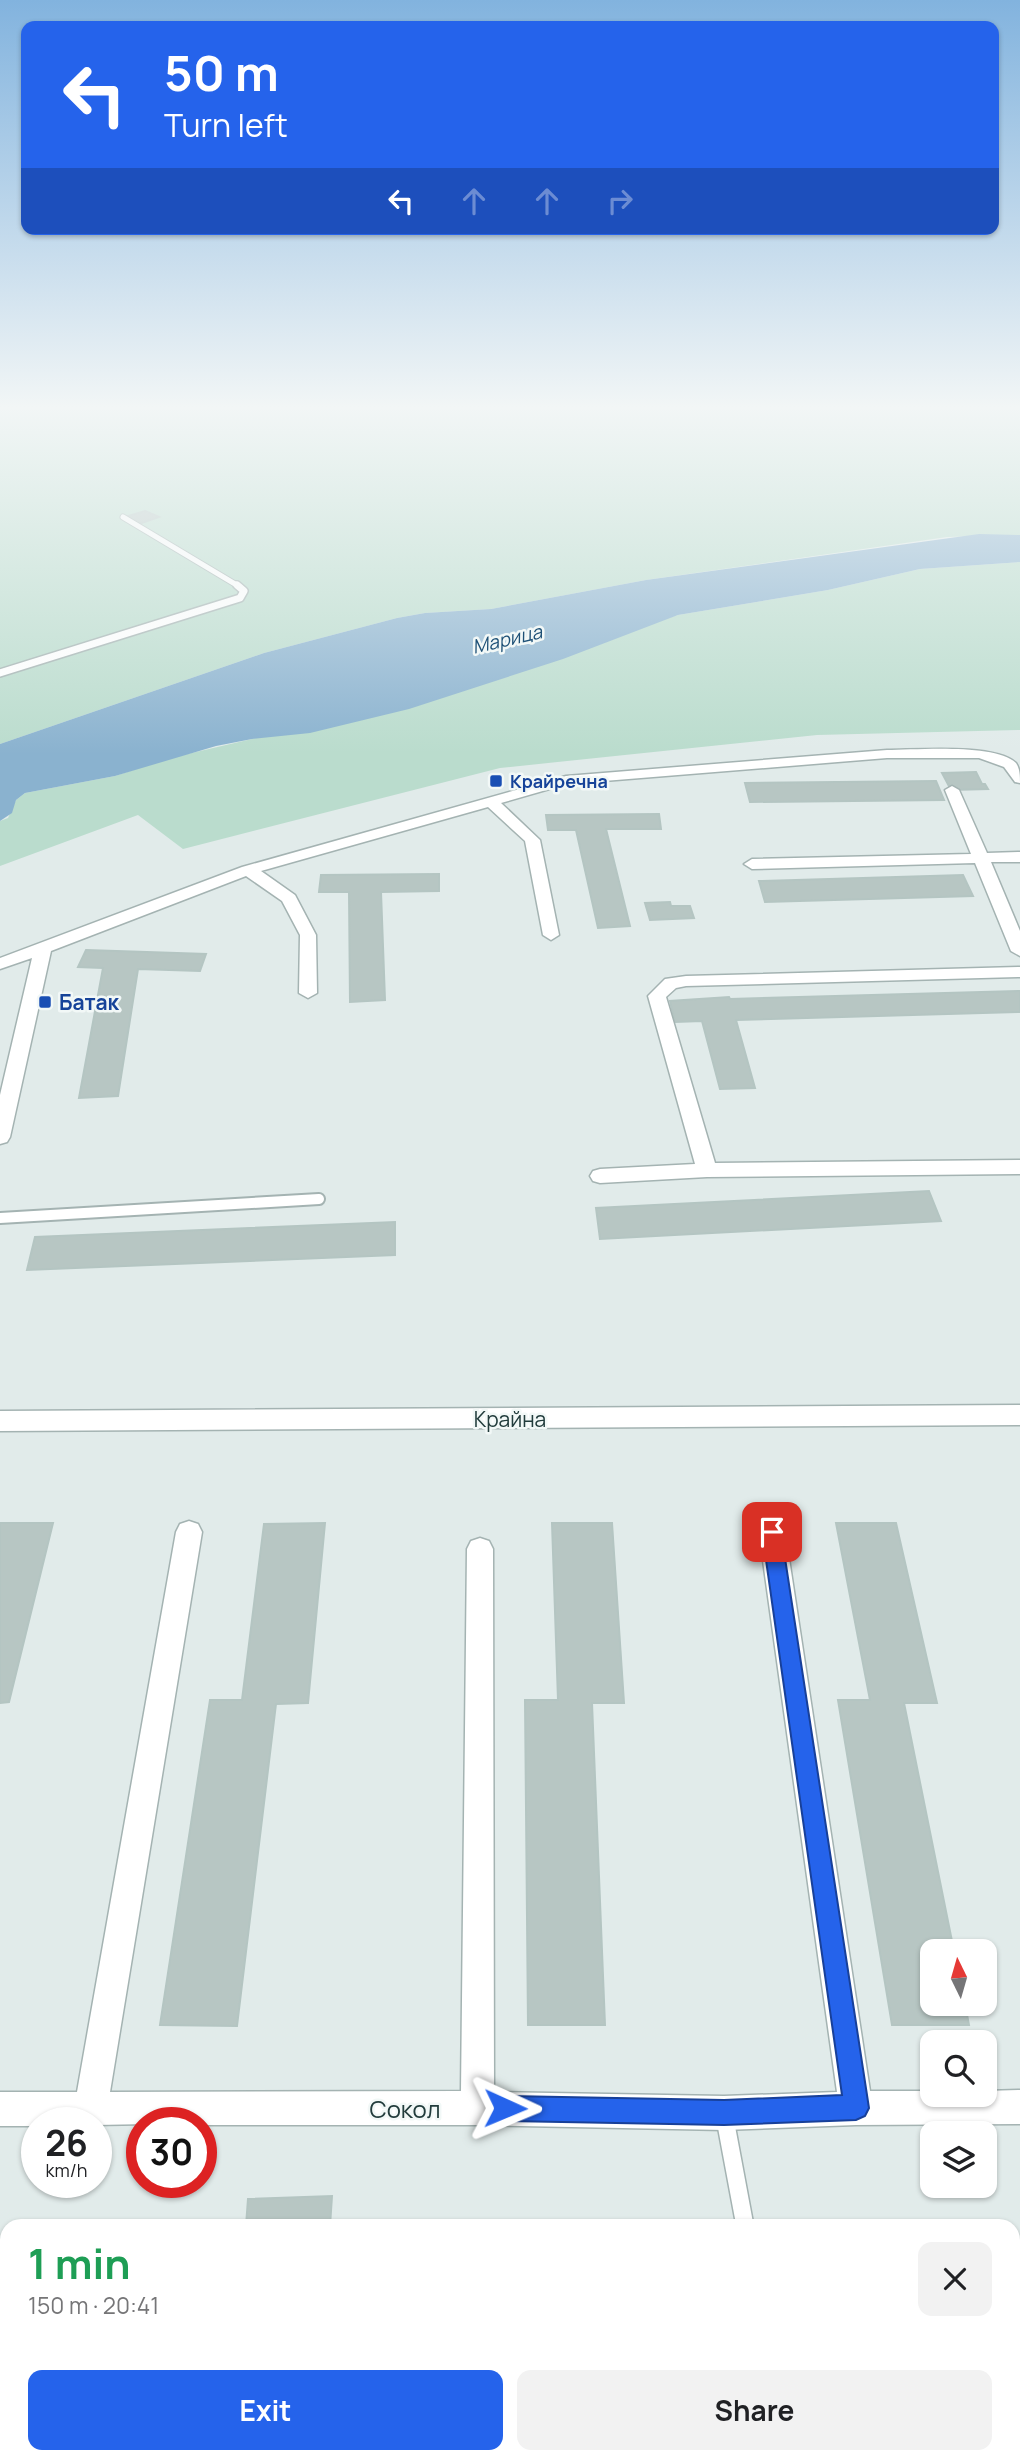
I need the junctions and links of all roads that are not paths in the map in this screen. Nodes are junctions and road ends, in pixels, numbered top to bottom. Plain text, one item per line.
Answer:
1 (134, 524) edge
2 (0, 673) edge
3 (1020, 779) edge
4 (952, 790) dead end
5 (489, 800) junction
6 (1020, 857) edge
7 (979, 858) junction
8 (752, 864) dead end
9 (248, 870) junction
10 (551, 935) dead end
11 (43, 948) junction
12 (1020, 951) edge
13 (0, 964) edge
14 (1020, 972) edge
15 (308, 993) dead end
16 (0, 1137) edge
17 (1020, 1167) edge
18 (707, 1170) junction
19 (600, 1176) dead end
20 (319, 1199) dead end
21 (0, 1218) edge
22 (1020, 1415) edge
23 (0, 1421) edge
24 (189, 1532) dead end
25 (772, 1532) dead end
26 (480, 1549) dead end
27 (91, 2107) edge
28 (1020, 2107) edge
29 (477, 2108) junction
30 (856, 2108) junction
31 (0, 2109) edge
32 (21, 2109) edge
33 (112, 2109) edge
34 (724, 2113) junction
35 (744, 2219) edge

1 - 2 lane
3 - 5 street
4 - 7 street
5 - 9 street
5 - 10 street
6 - 7 street
7 - 8 street
7 - 12 street
9 - 11 street
9 - 15 street
11 - 13 street
11 - 16 street
14 - 18 street
17 - 18 street
18 - 19 street
20 - 21 lane
22 - 23 street, Крайна
24 - 27 street
25 - 30 street
26 - 29 street
28 - 30 street, Сокол
29 - 33 street, Сокол
29 - 34 street, Сокол
30 - 34 street, Сокол
31 - 32 street, Сокол
34 - 35 lane

